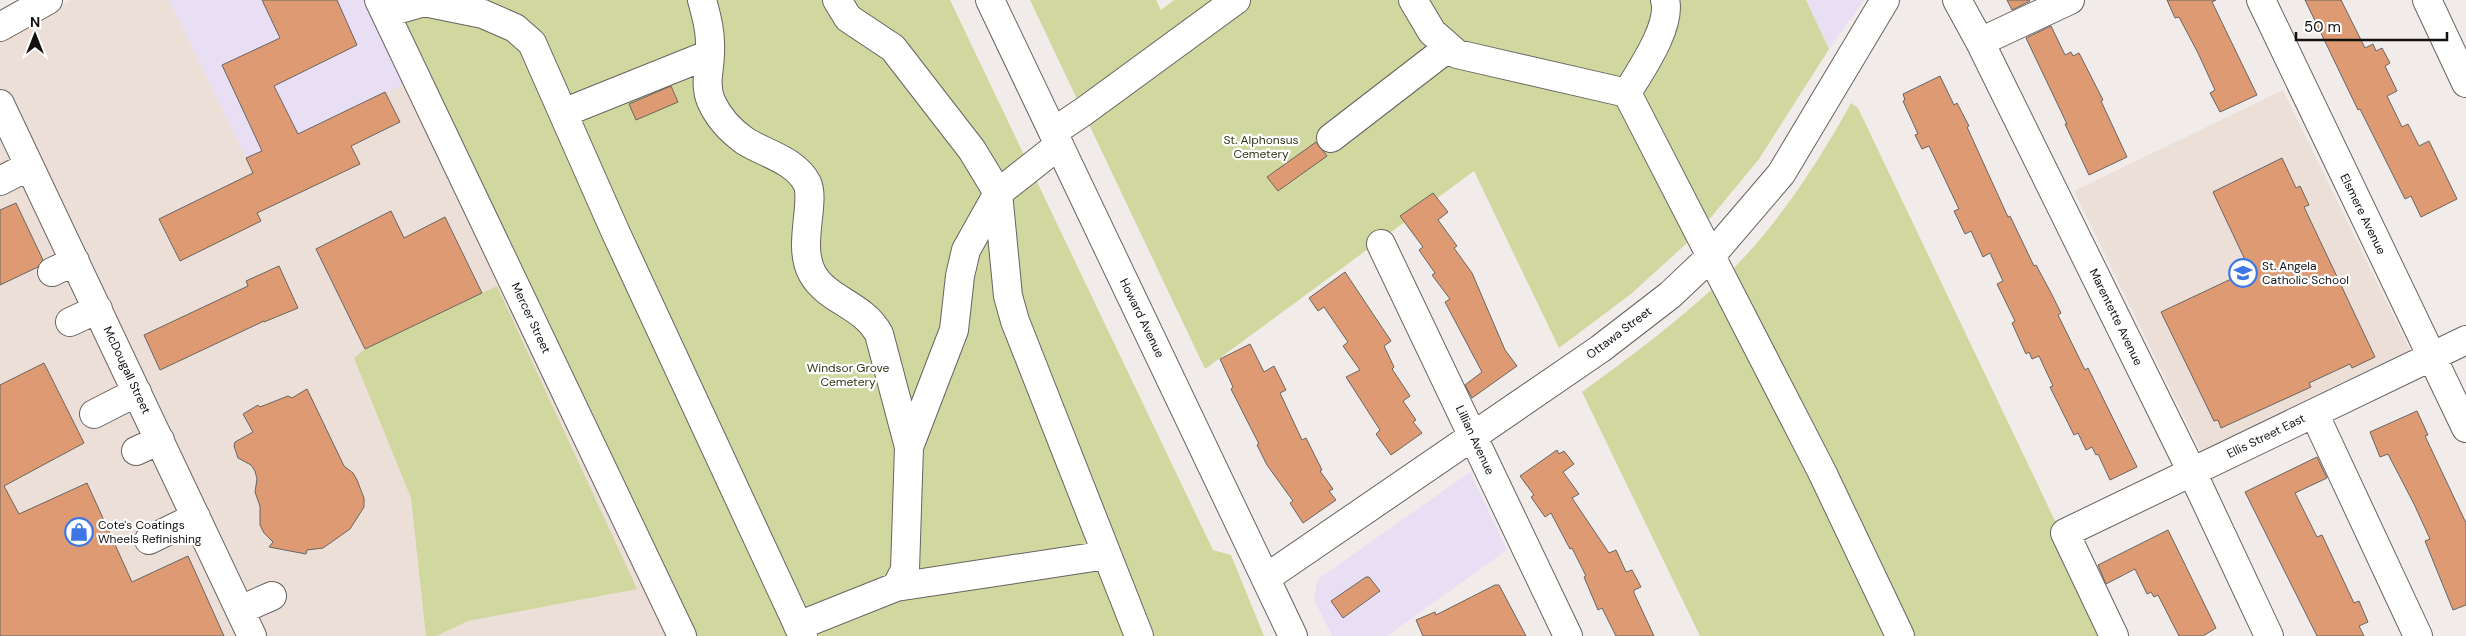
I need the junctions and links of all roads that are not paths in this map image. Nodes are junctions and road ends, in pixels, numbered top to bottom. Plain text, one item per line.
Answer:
1 (48, 0) edge
2 (702, 0) edge
3 (837, 0) edge
4 (990, 0) edge
5 (1236, 0) edge
6 (1413, 0) edge
7 (1665, 0) edge
8 (1885, 0) edge
9 (1957, 0) edge
10 (2070, 0) edge
11 (2261, 0) edge
12 (2427, 0) edge
13 (424, 1) edge
14 (383, 6) edge
15 (480, 6) edge
16 (0, 27) edge
17 (1980, 42) junction
18 (1449, 47) junction
19 (710, 54) junction
20 (2466, 83) edge
21 (1627, 93) junction
22 (0, 104) edge
23 (563, 113) junction
24 (1056, 138) junction
25 (1331, 138) dead end
26 (29, 166) junction
27 (0, 181) edge
28 (998, 193) junction
29 (1382, 244) dead end
30 (1710, 257) junction
31 (98, 309) junction
32 (70, 322) dead end
33 (2466, 340) edge
34 (2432, 356) junction
35 (137, 392) junction
36 (2314, 413) junction
37 (94, 414) dead end
38 (2466, 428) edge
39 (1473, 436) junction
40 (909, 447) junction
41 (2192, 472) junction
42 (196, 517) junction
43 (149, 540) dead end
44 (1107, 555) junction
45 (1266, 578) junction
46 (896, 587) junction
47 (272, 596) dead end
48 (240, 610) junction
49 (800, 631) edge
50 (252, 636) edge
51 (682, 636) edge
52 (1139, 636) edge
53 (1293, 636) edge
54 (1568, 636) edge
55 (1900, 636) edge
56 (2114, 636) edge
57 (2269, 636) edge
58 (2418, 636) edge

1 - 16 street
2 - 19 street
3 - 28 street
4 - 24 street, Howard Avenue
5 - 24 street
6 - 18 street
7 - 21 street
8 - 30 street, Ottawa Street
9 - 17 street, Marentette Avenue
10 - 17 street
11 - 34 street, Elsmere Avenue
12 - 20 street
13 - 14 street
13 - 15 street
14 - 51 street, Mercer Street
15 - 23 street
17 - 41 street, Marentette Avenue
18 - 21 street
18 - 25 street
19 - 23 street
19 - 40 street
21 - 30 street
22 - 26 street, McDougall Street
23 - 49 street
24 - 28 street
24 - 45 street, Howard Avenue
26 - 27 street
26 - 31 street, McDougall Street
28 - 40 street
28 - 44 street
29 - 39 street, Lillian Avenue
30 - 39 street, Ottawa Street
30 - 55 street
31 - 32 street
31 - 35 street, McDougall Street
33 - 34 street, Ellis Street East
34 - 36 street, Ellis Street East
34 - 38 street, Elsmere Avenue
35 - 37 street
35 - 42 street, McDougall Street
36 - 41 street, Ellis Street East
36 - 58 street
39 - 45 street, Ottawa Street
39 - 54 street, Lillian Avenue
40 - 46 street
41 - 56 street, Ellis Street East
41 - 57 street, Marentette Avenue
42 - 43 street
42 - 48 street, McDougall Street
44 - 46 street
44 - 52 street
45 - 53 street, Howard Avenue
46 - 49 street
47 - 48 street
48 - 50 street, McDougall Street

